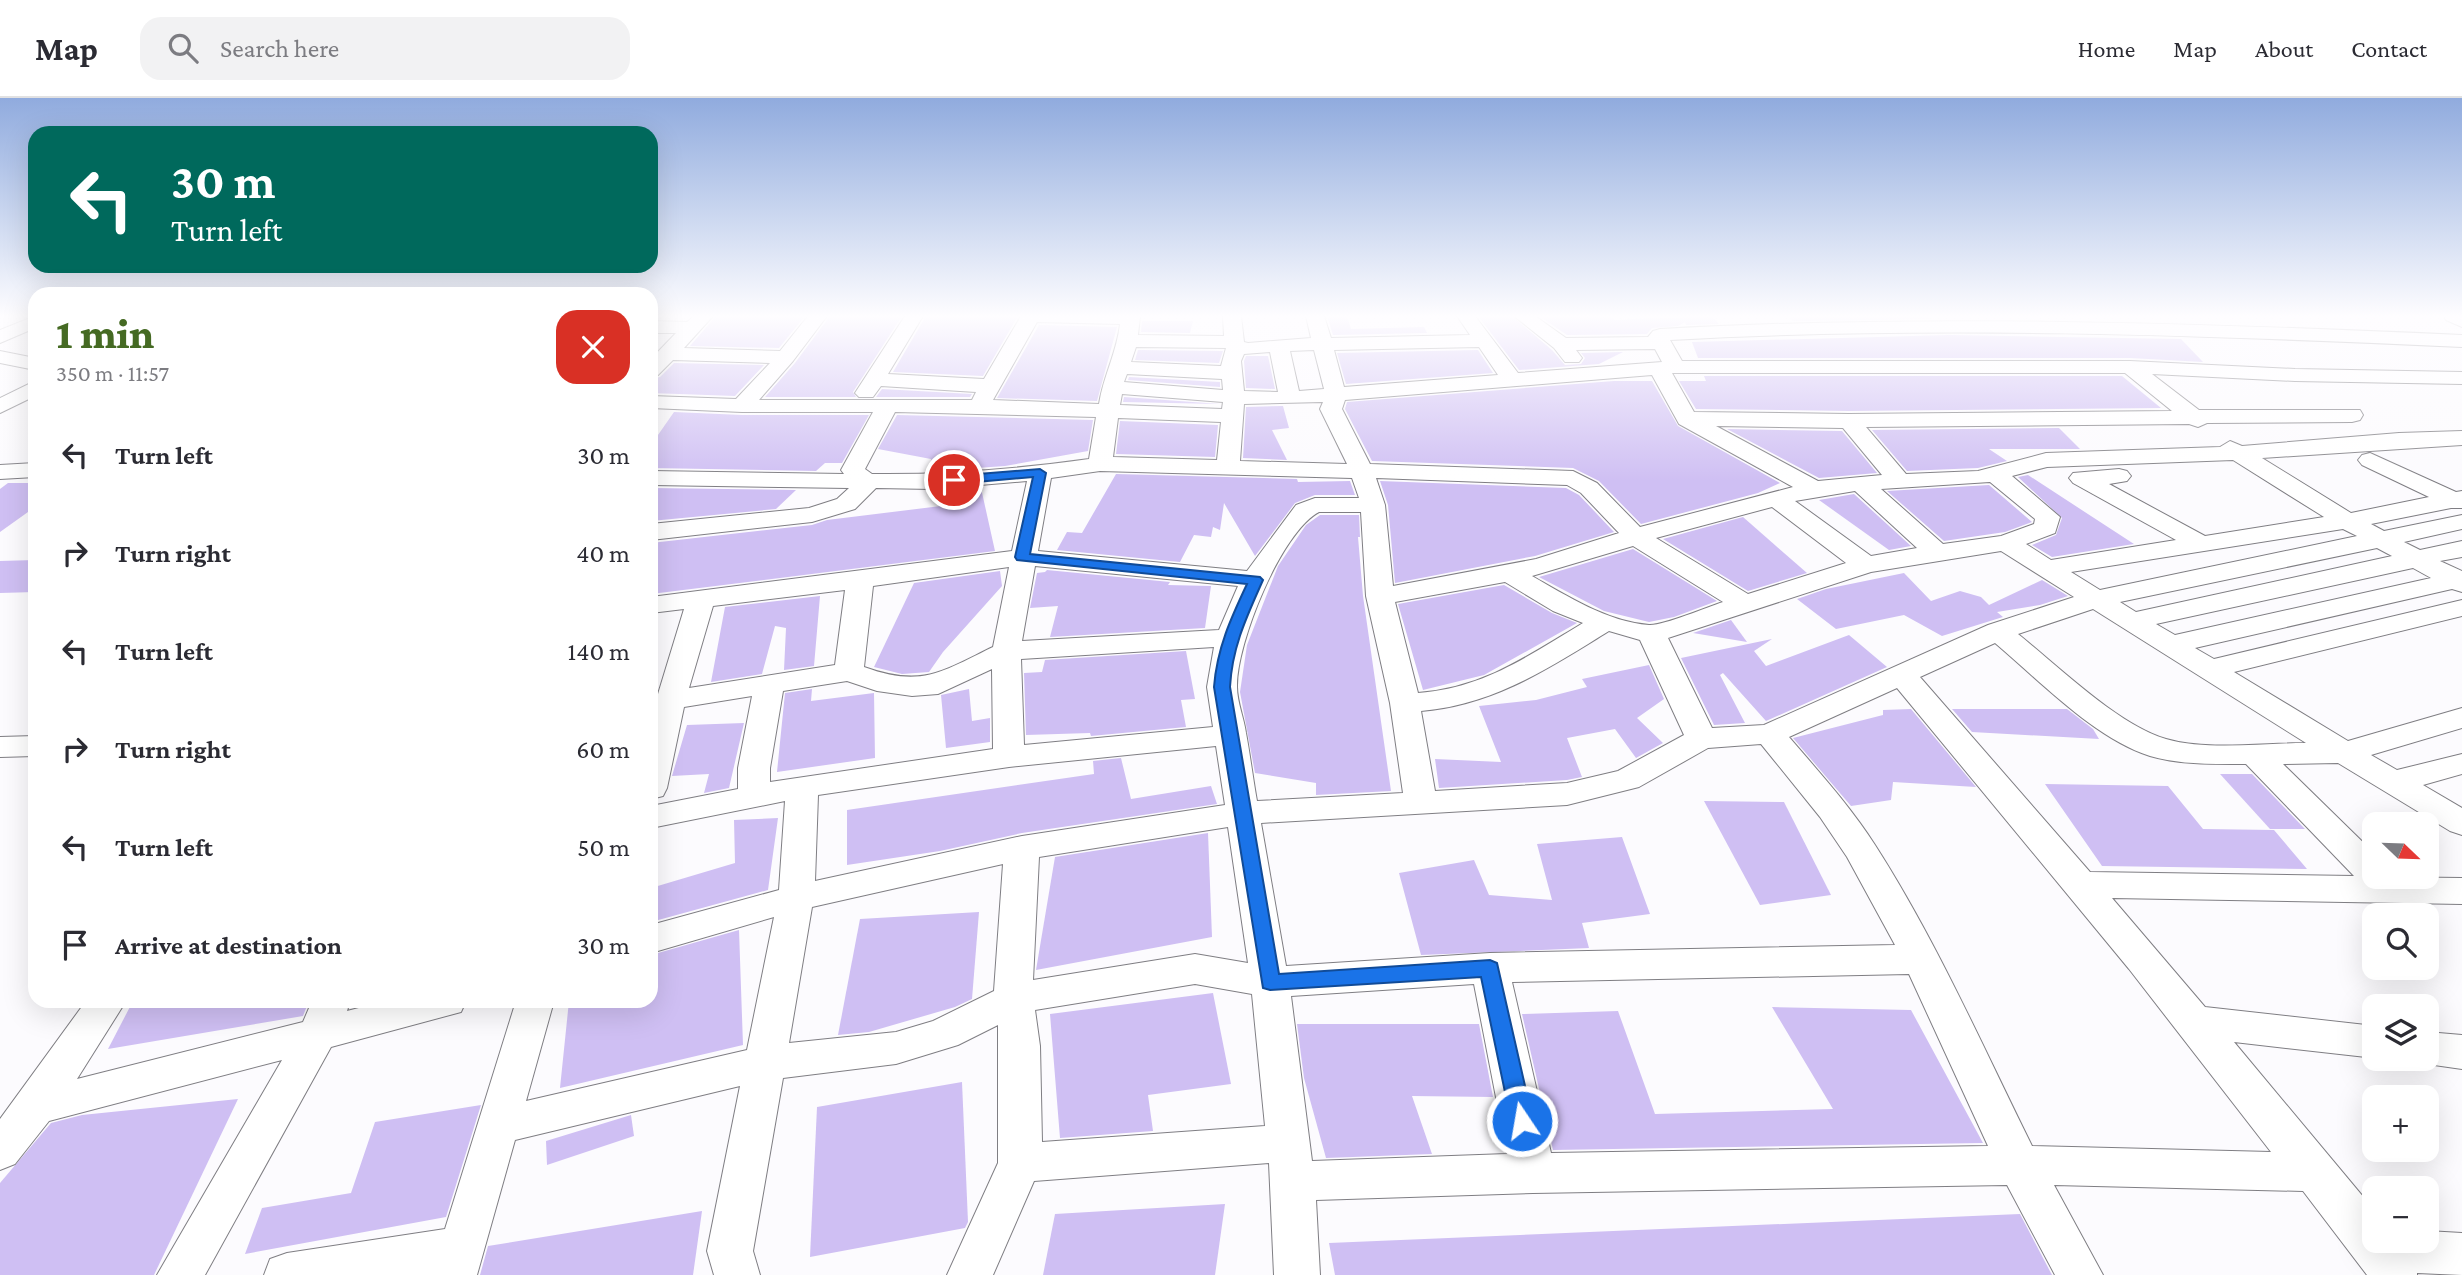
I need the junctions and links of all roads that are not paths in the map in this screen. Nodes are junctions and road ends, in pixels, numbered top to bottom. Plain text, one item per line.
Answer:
1 (773, 371) edge
2 (881, 371) edge
3 (998, 371) edge
4 (1117, 371) edge
5 (1284, 371) edge
6 (1330, 371) edge
7 (1396, 371) edge
8 (1506, 371) edge
9 (1583, 371) edge
10 (1627, 371) edge
11 (1668, 371) edge
12 (2135, 371) edge
13 (2211, 371) edge
14 (2391, 371) edge
15 (1232, 373) joint
16 (1586, 374) junction
17 (2295, 375) junction
18 (2399, 376) junction
19 (1115, 377) junction
20 (2462, 378) edge
21 (876, 380) junction
22 (1514, 382) junction
23 (989, 386) junction
24 (28, 391) edge
25 (1402, 391) junction
26 (1336, 395) junction
27 (1290, 398) junction
28 (658, 402) edge
29 (742, 406) junction
30 (979, 406) junction
31 (1233, 406) junction
32 (0, 407) edge
33 (856, 407) junction
34 (886, 408) junction
35 (1109, 411) junction
36 (2352, 415) junction
37 (2193, 416) junction
38 (1687, 419) junction
39 (1849, 421) junction
40 (2462, 438) edge
41 (2399, 440) junction
42 (2235, 453) junction
43 (2462, 454) edge
44 (2370, 460) junction
45 (1100, 464) junction
46 (1228, 467) junction
47 (28, 468) edge
48 (2259, 468) junction
49 (1362, 471) junction
50 (2007, 471) junction
51 (0, 472) edge
52 (1040, 473) junction
53 (658, 478) edge
54 (2081, 478) junction
55 (1899, 481) junction
56 (868, 483) junction
57 (1860, 483) junction
58 (1814, 489) junction
59 (1775, 498) junction
60 (1373, 505) junction
61 (2460, 506) edge
62 (2347, 522) junction
63 (658, 531) edge
64 (1635, 536) junction
65 (2377, 538) junction
66 (2006, 543) junction
67 (2202, 544) junction
68 (2462, 549) edge
69 (1937, 552) junction
70 (1022, 557) junction
71 (2414, 558) junction
72 (1866, 565) junction
73 (2047, 568) junction
74 (1511, 575) junction
75 (860, 580) junction
76 (1255, 580) junction
77 (2460, 581) edge
78 (1380, 596) junction
79 (2095, 599) junction
80 (701, 600) junction
81 (1743, 603) junction
82 (658, 604) edge
83 (2462, 608) edge
84 (2132, 621) junction
85 (1605, 622) junction
86 (1998, 631) junction
87 (1652, 634) junction
88 (1230, 638) junction
89 (2170, 645) junction
90 (1006, 652) junction
91 (2209, 669) junction
92 (849, 672) junction
93 (1903, 676) junction
94 (769, 687) junction
95 (670, 701) junction
96 (1405, 703) junction
97 (2457, 723) edge
98 (1769, 734) junction
99 (1232, 735) junction
100 (1701, 739) junction
101 (28, 746) edge
102 (0, 747) edge
103 (2344, 754) junction
104 (2256, 755) junction
105 (658, 756) edge
106 (1009, 757) junction
107 (2462, 764) edge
108 (2394, 782) junction
109 (803, 787) junction
110 (754, 797) junction
111 (1422, 804) junction
112 (1244, 813) junction
113 (2457, 815) edge
114 (658, 816) edge
115 (1022, 848) junction
116 (2362, 863) edge
117 (2362, 881) edge
118 (2080, 885) junction
119 (2440, 888) edge
120 (2462, 891) edge
121 (796, 898) junction
122 (658, 937) edge
123 (1921, 959) junction
124 (1490, 968) junction
125 (1270, 982) junction
126 (1015, 998) junction
127 (102, 1008) edge
128 (393, 1008) edge
129 (534, 1008) edge
130 (324, 1017) edge
131 (2196, 1021) junction
132 (2362, 1040) edge
133 (2439, 1049) edge
134 (2462, 1052) edge
135 (764, 1063) junction
136 (34, 1107) junction
137 (499, 1126) junction
138 (0, 1151) edge
139 (1291, 1162) junction
140 (1020, 1163) junction
141 (2019, 1165) junction
142 (1533, 1172) junction
143 (2312, 1172) junction
144 (2462, 1255) edge
145 (459, 1261) edge
146 (2386, 1262) edge
147 (180, 1275) edge
148 (287, 1275) edge
149 (737, 1275) edge
150 (970, 1275) edge
151 (1297, 1275) edge
152 (2080, 1275) edge

1 - 29 street
2 - 21 street
3 - 23 street
4 - 19 street
5 - 27 street
6 - 26 street
7 - 25 street
8 - 22 street
9 - 16 street
10 - 16 street
11 - 38 street
12 - 37 street
13 - 17 street
14 - 18 street
15 - 19 street
15 - 31 street
16 - 22 street
17 - 18 street
17 - 36 street
18 - 20 street
19 - 31 street
19 - 35 street
21 - 23 street
21 - 33 street
22 - 25 street
23 - 30 street
24 - 32 street
25 - 26 street
26 - 27 street
26 - 49 street
27 - 31 street
28 - 29 street
29 - 33 street
30 - 34 street
30 - 35 street
31 - 35 street
31 - 46 street
33 - 34 street
34 - 56 street
35 - 45 street
36 - 37 street
36 - 41 street
37 - 39 street
37 - 42 street
38 - 39 street
38 - 58 street
39 - 55 street
40 - 41 street
41 - 42 street
42 - 48 street
42 - 50 street
43 - 44 street
44 - 48 street
44 - 61 street
45 - 46 street
45 - 52 street
46 - 49 street
47 - 51 street
48 - 54 street
48 - 62 street
49 - 60 street
49 - 64 street
50 - 54 street
50 - 55 street
50 - 66 street
52 - 56 street
52 - 70 street
53 - 56 street
54 - 67 street
55 - 57 street
56 - 63 street
57 - 58 street
57 - 69 street
58 - 59 street
59 - 64 street
59 - 72 street
60 - 76 street
60 - 78 street
61 - 62 street
61 - 65 street
62 - 65 street
62 - 67 street
64 - 74 street
64 - 81 street
65 - 71 street
65 - 79 street
66 - 69 street
66 - 73 street
67 - 73 street
68 - 71 street
69 - 72 street
70 - 75 street
70 - 76 street
70 - 90 street
71 - 77 street
71 - 84 street
72 - 81 street
73 - 79 street
74 - 78 street
74 - 85 street
75 - 80 street
75 - 92 street
76 - 88 street
77 - 89 street
78 - 96 street
79 - 84 street
79 - 86 street
80 - 82 street
80 - 95 street
81 - 87 street
83 - 91 street
84 - 89 street
85 - 87 street
85 - 96 street
86 - 93 street
86 - 104 street
87 - 100 street
88 - 90 street
88 - 99 street
89 - 91 street
90 - 92 street
90 - 106 street
91 - 103 street
92 - 94 street
93 - 98 street
93 - 118 street
94 - 95 street
94 - 110 street
95 - 105 street
96 - 111 street
97 - 103 street
98 - 100 street
98 - 123 street
99 - 106 street
99 - 112 street
100 - 111 street
101 - 102 street
103 - 104 street
103 - 108 street
104 - 116 street
106 - 109 street
107 - 108 street
108 - 113 street
109 - 110 street
109 - 121 street
110 - 114 street
111 - 112 street
112 - 115 street
112 - 125 street
115 - 121 street
115 - 126 street
117 - 118 street
118 - 131 street
119 - 120 street
121 - 122 street
121 - 135 street
123 - 124 street
123 - 141 street
124 - 125 street
124 - 142 street
125 - 126 street
125 - 139 street
126 - 135 street
126 - 140 street
127 - 136 street
128 - 130 street
129 - 137 street
130 - 136 street
130 - 147 street
131 - 132 street
131 - 143 street
133 - 134 street
135 - 137 street
135 - 149 street
136 - 138 street
137 - 145 street
139 - 140 street
139 - 142 street
139 - 151 street
140 - 150 street
141 - 142 street
141 - 143 street
141 - 152 street
143 - 146 street
144 - 146 street
145 - 148 street

